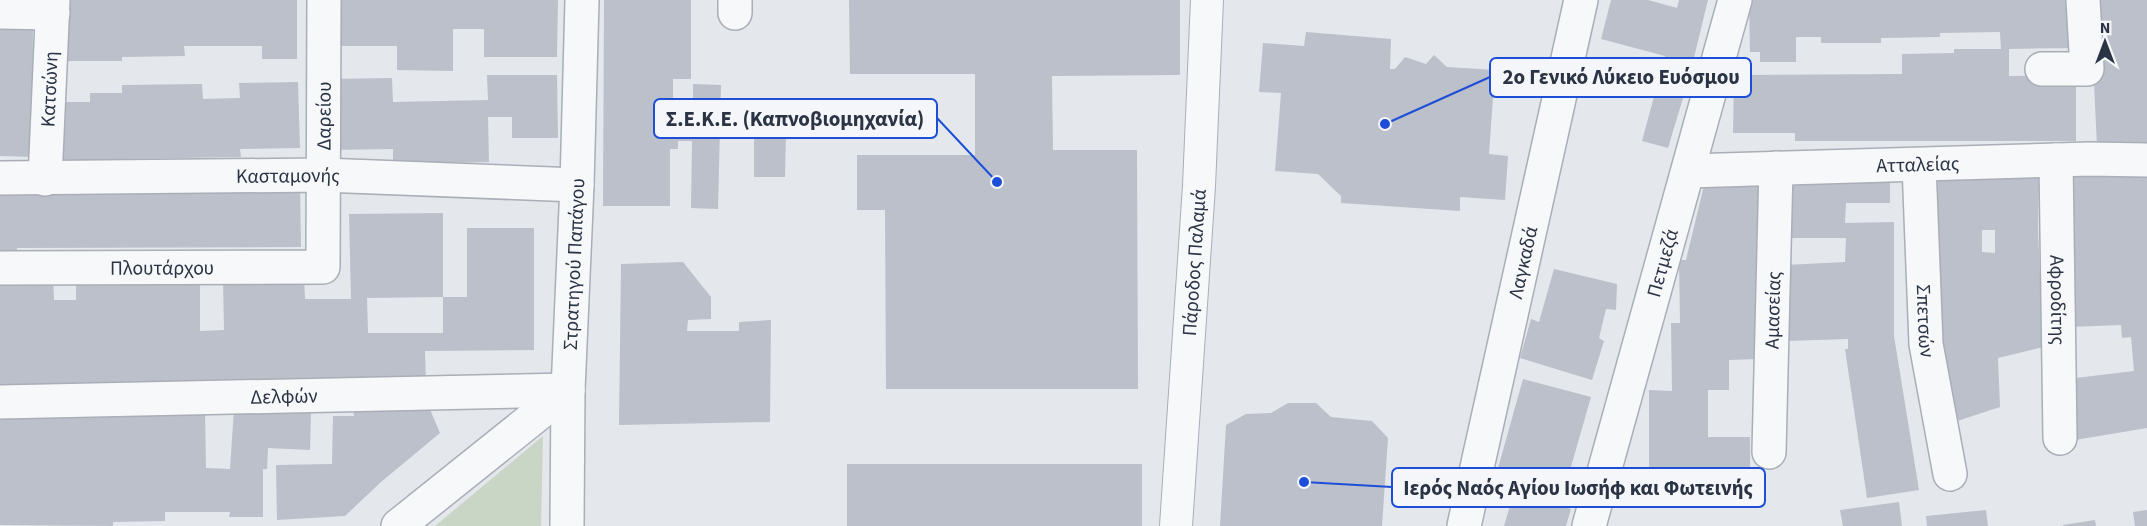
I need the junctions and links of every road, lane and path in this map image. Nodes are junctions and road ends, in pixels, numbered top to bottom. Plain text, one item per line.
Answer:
1 (324, 0) edge
2 (582, 0) edge
3 (1207, 0) edge
4 (1581, 0) edge
5 (1735, 0) edge
6 (2083, 0) edge
7 (53, 7) edge
8 (0, 12) edge
9 (2042, 69) dead end
10 (2056, 160) junction
11 (2147, 160) edge
12 (1919, 165) junction
13 (1776, 168) junction
14 (1688, 171) junction
15 (323, 176) junction
16 (0, 178) edge
17 (45, 179) junction
18 (577, 185) junction
19 (323, 267) joint
20 (0, 268) edge
21 (568, 390) junction
22 (0, 402) edge
23 (2060, 438) dead end
24 (1769, 452) dead end
25 (1950, 474) dead end
26 (398, 526) edge
27 (567, 526) edge
28 (1176, 526) edge
29 (1464, 526) edge
30 (1589, 526) edge

1 - 15 street, Δαρείου
2 - 18 street, Στρατηγού Παπάγου
3 - 28 street, Πάροδος Παλαμά
4 - 29 street, Λαγκαδά
5 - 14 street, Πετμεζά
6 - 9 street
7 - 8 street
7 - 17 street, Κατσώνη
10 - 11 street, Ατταλείας
10 - 12 street, Ατταλείας
10 - 23 street, Αφροδίτης
12 - 13 street, Ατταλείας
12 - 25 street, Σπετσών
13 - 14 street, Ατταλείας
13 - 24 street, Αμασείας
14 - 30 street, Πετμεζά
15 - 17 street, Κασταμονής
15 - 18 street, Κασταμονής
15 - 19 street, Δαρείου
16 - 17 street, Κασταμονής
18 - 21 street, Στρατηγού Παπάγου
19 - 20 street, Πλουτάρχου
21 - 22 street, Δελφών
21 - 26 street
21 - 27 street, Στρατηγού Παπάγου

